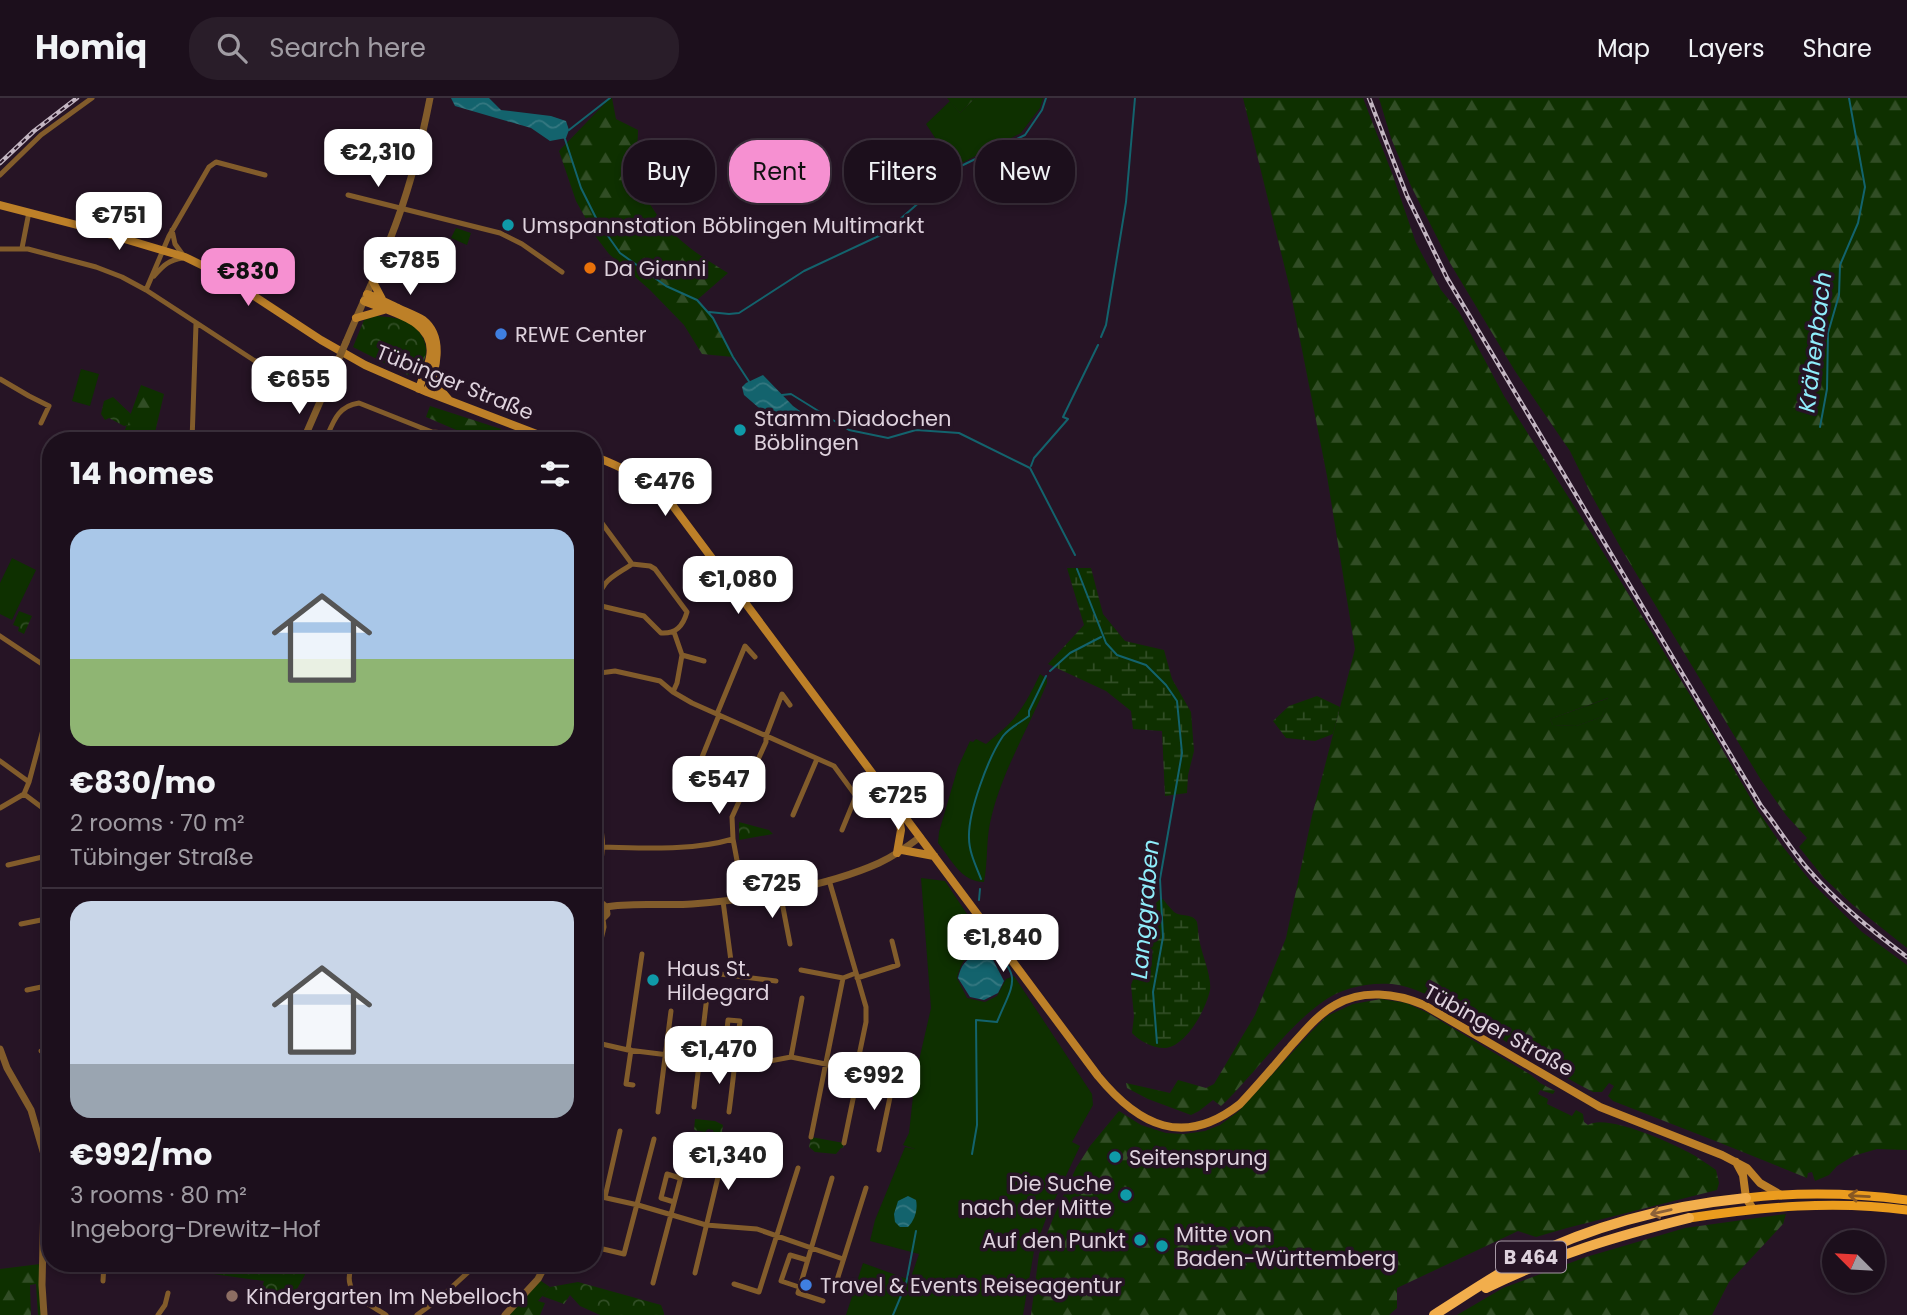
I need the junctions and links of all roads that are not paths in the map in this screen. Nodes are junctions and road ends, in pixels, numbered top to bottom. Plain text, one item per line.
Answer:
1 (92, 98) edge
2 (430, 98) edge
3 (0, 174) edge
4 (265, 175) dead end
5 (348, 195) dead end
6 (0, 205) edge
7 (401, 208) junction
8 (29, 212) junction
9 (172, 230) junction
10 (22, 248) junction
11 (0, 249) edge
12 (164, 250) junction
13 (185, 257) junction
14 (562, 272) dead end
15 (152, 279) junction
16 (373, 282) junction
17 (146, 290) junction
18 (365, 298) junction
19 (383, 299) junction
20 (384, 310) junction
21 (356, 318) junction
22 (195, 324) junction
23 (431, 369) junction
24 (0, 379) edge
25 (401, 382) junction
26 (423, 391) junction
27 (321, 401) junction
28 (452, 403) junction
29 (41, 423) dead end
30 (192, 432) edge
31 (307, 432) edge
32 (329, 432) edge
33 (432, 432) edge
34 (531, 432) edge
35 (602, 459) edge
36 (602, 523) edge
37 (632, 564) junction
38 (602, 591) edge
39 (602, 611) edge
40 (674, 632) junction
41 (0, 636) edge
42 (682, 655) junction
43 (755, 657) dead end
44 (705, 661) dead end
45 (42, 664) edge
46 (602, 673) edge
47 (673, 692) junction
48 (790, 705) dead end
49 (718, 714) junction
50 (42, 734) edge
51 (766, 736) junction
52 (817, 759) junction
53 (0, 761) edge
54 (29, 782) junction
55 (690, 787) dead end
56 (24, 794) junction
57 (0, 808) edge
58 (42, 808) edge
59 (898, 809) junction
60 (793, 815) dead end
61 (602, 829) edge
62 (842, 830) dead end
63 (920, 837) junction
64 (733, 839) junction
65 (604, 847) junction
66 (899, 852) junction
67 (934, 856) junction
68 (42, 857) edge
69 (602, 859) edge
70 (8, 865) dead end
71 (829, 880) junction
72 (780, 892) junction
73 (744, 898) junction
74 (723, 901) junction
75 (602, 904) edge
76 (606, 907) junction
77 (602, 916) edge
78 (42, 920) edge
79 (21, 924) dead end
80 (892, 941) dead end
81 (790, 944) dead end
82 (642, 954) dead end
83 (802, 970) dead end
84 (712, 973) dead end
85 (733, 976) junction
86 (856, 976) junction
87 (843, 978) junction
88 (776, 981) dead end
89 (42, 987) edge
90 (27, 990) dead end
91 (707, 996) dead end
92 (802, 998) dead end
93 (671, 1011) dead end
94 (602, 1044) edge
95 (0, 1049) edge
96 (737, 1049) junction
97 (630, 1050) junction
98 (665, 1055) junction
99 (791, 1057) junction
100 (700, 1058) junction
101 (735, 1063) junction
102 (826, 1064) junction
103 (858, 1070) junction
104 (633, 1085) dead end
105 (694, 1107) dead end
106 (658, 1112) dead end
107 (729, 1112) dead end
108 (620, 1131) dead end
109 (42, 1136) edge
110 (811, 1137) dead end
111 (654, 1139) dead end
112 (844, 1143) dead end
113 (688, 1146) dead end
114 (879, 1150) dead end
115 (724, 1152) dead end
116 (1736, 1162) junction
117 (799, 1168) dead end
118 (680, 1178) junction
119 (832, 1178) dead end
120 (1756, 1179) junction
121 (866, 1188) dead end
122 (1781, 1195) junction
123 (602, 1196) edge
124 (605, 1197) junction
125 (1750, 1198) junction
126 (1907, 1200) edge
127 (674, 1202) junction
128 (638, 1205) junction
129 (1753, 1209) junction
130 (1907, 1210) edge
131 (670, 1215) junction
132 (1689, 1218) joint
133 (706, 1225) junction
134 (777, 1237) junction
135 (810, 1248) junction
136 (604, 1249) dead end
137 (843, 1259) junction
138 (807, 1260) junction
139 (42, 1272) edge
140 (104, 1272) edge
141 (350, 1272) edge
142 (468, 1272) edge
143 (541, 1272) edge
144 (695, 1273) dead end
145 (837, 1280) dead end
146 (103, 1281) dead end
147 (653, 1283) dead end
148 (734, 1284) dead end
149 (799, 1287) junction
150 (168, 1293) dead end
151 (823, 1301) dead end
152 (1451, 1304) junction
153 (44, 1315) edge
154 (158, 1315) edge
155 (386, 1315) edge
156 (417, 1315) edge
157 (505, 1315) edge
158 (1434, 1315) edge

1 - 3 street
2 - 7 street
4 - 9 street
5 - 7 street
6 - 8 main road, Tübinger Straße
7 - 14 street
7 - 16 street
8 - 10 street
8 - 12 main road, Tübinger Straße
9 - 12 street
9 - 13 street
10 - 11 street
10 - 17 street
12 - 13 main road, Tübinger Straße
12 - 15 street
13 - 15 street
13 - 25 main road, Tübinger Straße
15 - 17 street
16 - 18 street
16 - 19 main road
17 - 22 street
18 - 19 main road
18 - 20 main road
18 - 21 street
19 - 23 main road
20 - 21 main road
20 - 23 main road
21 - 27 street, bridge
22 - 27 street
22 - 30 street
23 - 25 main road
23 - 26 main road
23 - 28 main road
24 - 29 street
25 - 26 main road, Tübinger Straße
26 - 28 main road, Tübinger Straße
27 - 31 street
28 - 34 main road, Tübinger Straße
32 - 33 street
35 - 59 main road, Tübinger Straße
36 - 37 street
37 - 38 street
37 - 40 street
39 - 40 street
40 - 42 street
41 - 45 street
42 - 44 street
42 - 47 street
43 - 49 street
46 - 47 street
47 - 49 street
48 - 51 street
49 - 51 street
49 - 55 street
50 - 54 street
51 - 52 street
51 - 64 street
52 - 60 street
52 - 62 street
53 - 54 street
54 - 56 street
56 - 57 street
56 - 58 street
59 - 63 main road, Tübinger Straße
59 - 66 main road
61 - 65 street
63 - 66 street
63 - 67 main road, Tübinger Straße
64 - 65 street
64 - 73 street
65 - 69 street
66 - 67 main road
66 - 71 street
67 - 116 main road, Tübinger Straße
68 - 70 street
71 - 72 street
71 - 86 street
72 - 73 street
72 - 81 street
73 - 74 street
74 - 76 street
74 - 85 street
75 - 76 street
76 - 77 street
78 - 79 street
80 - 86 street
82 - 97 street
83 - 87 street
84 - 85 street
85 - 88 street
86 - 87 street
86 - 103 street
87 - 102 street
89 - 90 street
91 - 100 street
92 - 99 street
93 - 98 street
94 - 97 street
95 - 109 street
96 - 96 street
96 - 101 street
97 - 98 street
97 - 104 street
98 - 100 street
98 - 106 street
99 - 101 street
99 - 102 street
100 - 101 street
100 - 105 street
101 - 107 street
102 - 103 street
102 - 110 street
103 - 112 street
103 - 114 street
108 - 124 street
111 - 128 street
113 - 118 street
115 - 133 street
116 - 120 main road, Tübinger Straße
116 - 125 main road
117 - 134 street
118 - 127 street
118 - 127 street
119 - 135 street
120 - 122 main road, Tübinger Straße
120 - 125 main road
121 - 137 street
122 - 125 main road, B 464
126 -> 122 main road, B 464
123 - 124 street
124 - 128 street
125 - 129 main road
125 -> 152 highway, B 464
127 - 131 street
128 - 131 street
128 - 136 street
129 - 130 main road, B 464
129 - 132 main road, B 464
131 - 133 street
131 - 147 street
132 - 152 highway, B 464
133 - 134 street
133 - 144 street
134 - 135 street
134 - 148 street
135 - 137 street
135 - 138 street
137 - 145 street
138 - 149 street
138 - 149 street
139 - 153 street
140 - 146 street
141 - 155 street
142 - 156 street
143 - 157 street
149 - 151 street
150 - 154 street
152 - 158 highway, B 464

